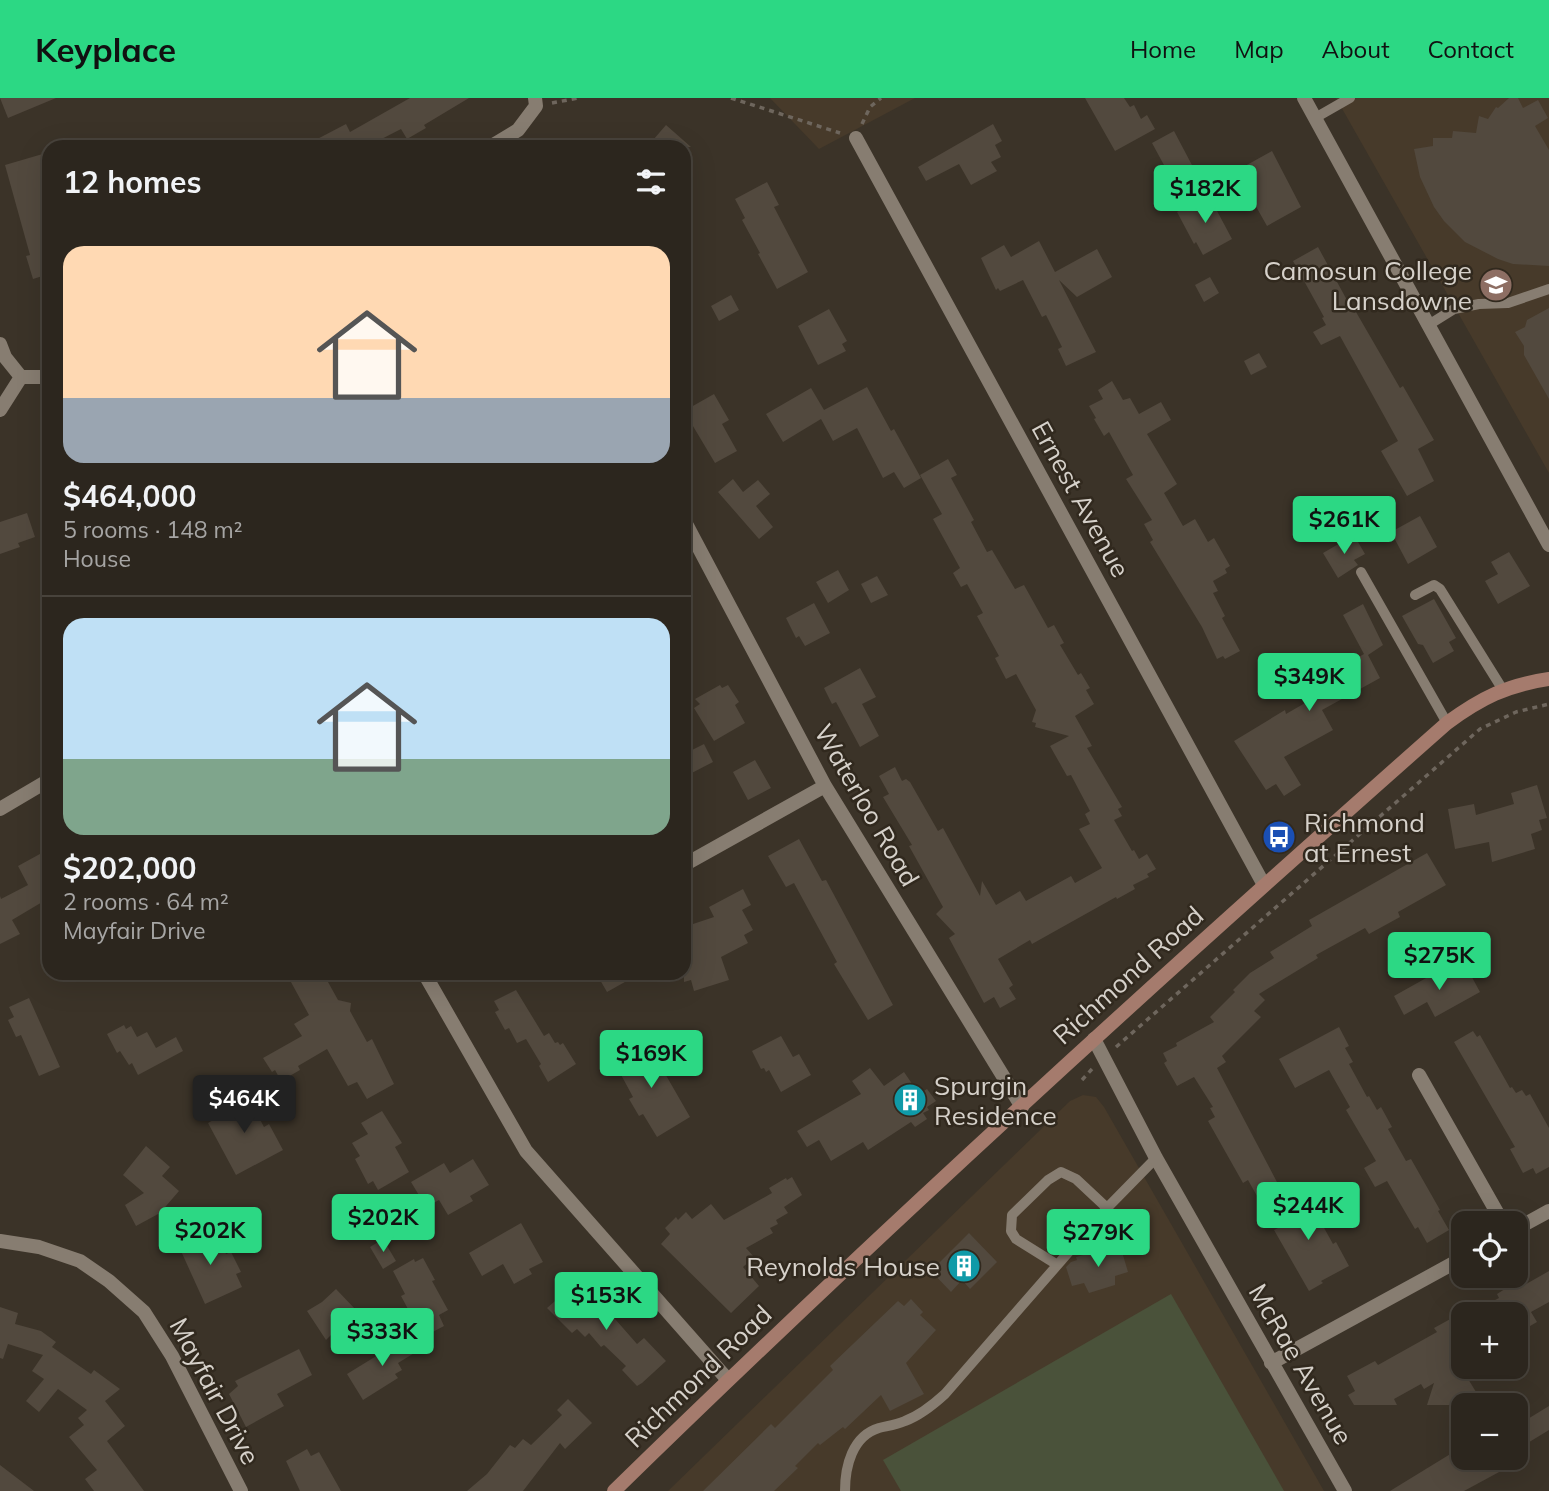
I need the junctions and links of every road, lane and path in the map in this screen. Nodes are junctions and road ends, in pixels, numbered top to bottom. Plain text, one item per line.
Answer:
1 (578, 98) edge
2 (731, 98) edge
3 (881, 98) edge
4 (1304, 98) edge
5 (1350, 98) edge
6 (536, 102) edge
7 (1315, 118) junction
8 (856, 138) junction
9 (502, 140) edge
10 (1549, 289) edge
11 (1430, 324) junction
12 (0, 344) edge
13 (21, 377) junction
14 (42, 377) edge
15 (0, 411) edge
16 (691, 533) edge
17 (1549, 545) edge
18 (1361, 572) dead end
19 (1415, 595) dead end
20 (1549, 679) edge
21 (1503, 690) junction
22 (1549, 704) edge
23 (1447, 723) junction
24 (42, 784) edge
25 (825, 786) junction
26 (0, 809) edge
27 (691, 861) edge
28 (1264, 884) junction
29 (428, 980) edge
30 (1094, 1039) junction
31 (1103, 1057) junction
32 (1419, 1075) dead end
33 (1082, 1080) dead end
34 (1022, 1107) junction
35 (1156, 1158) junction
36 (1107, 1208) junction
37 (1496, 1211) edge
38 (1549, 1211) edge
39 (1528, 1222) edge
40 (0, 1241) edge
41 (1056, 1264) junction
42 (1451, 1265) edge
43 (1271, 1363) junction
44 (728, 1380) junction
45 (240, 1491) edge
46 (614, 1491) edge
47 (845, 1491) edge
48 (1345, 1491) edge

1 - 6 path
2 - 8 path
3 - 8 path
4 - 7 street
5 - 7 lane
6 - 9 street
7 - 11 street
8 - 28 street, Ernest Avenue
10 - 11 lane
11 - 17 street
12 - 13 street
13 - 14 street
13 - 15 street
16 - 25 street, Waterloo Road
18 - 23 lane
19 - 21 lane
20 - 21 main road, Richmond Road
21 - 23 main road, Richmond Road
22 - 31 path
23 - 28 main road, Richmond Road
24 - 26 street
25 - 27 street
25 - 34 street, Waterloo Road
28 - 30 main road, Richmond Road
29 - 44 street
30 - 31 street, McRae Avenue
30 - 34 main road, Richmond Road
31 - 33 path
31 - 35 street, McRae Avenue
32 - 37 street
34 - 44 main road, Richmond Road
35 - 36 lane
35 - 43 street, McRae Avenue
36 - 41 lane
36 - 41 lane
38 - 39 street
40 - 45 street, Mayfair Drive
41 - 47 lane
42 - 43 street
43 - 48 street, McRae Avenue
44 - 46 main road, Richmond Road

